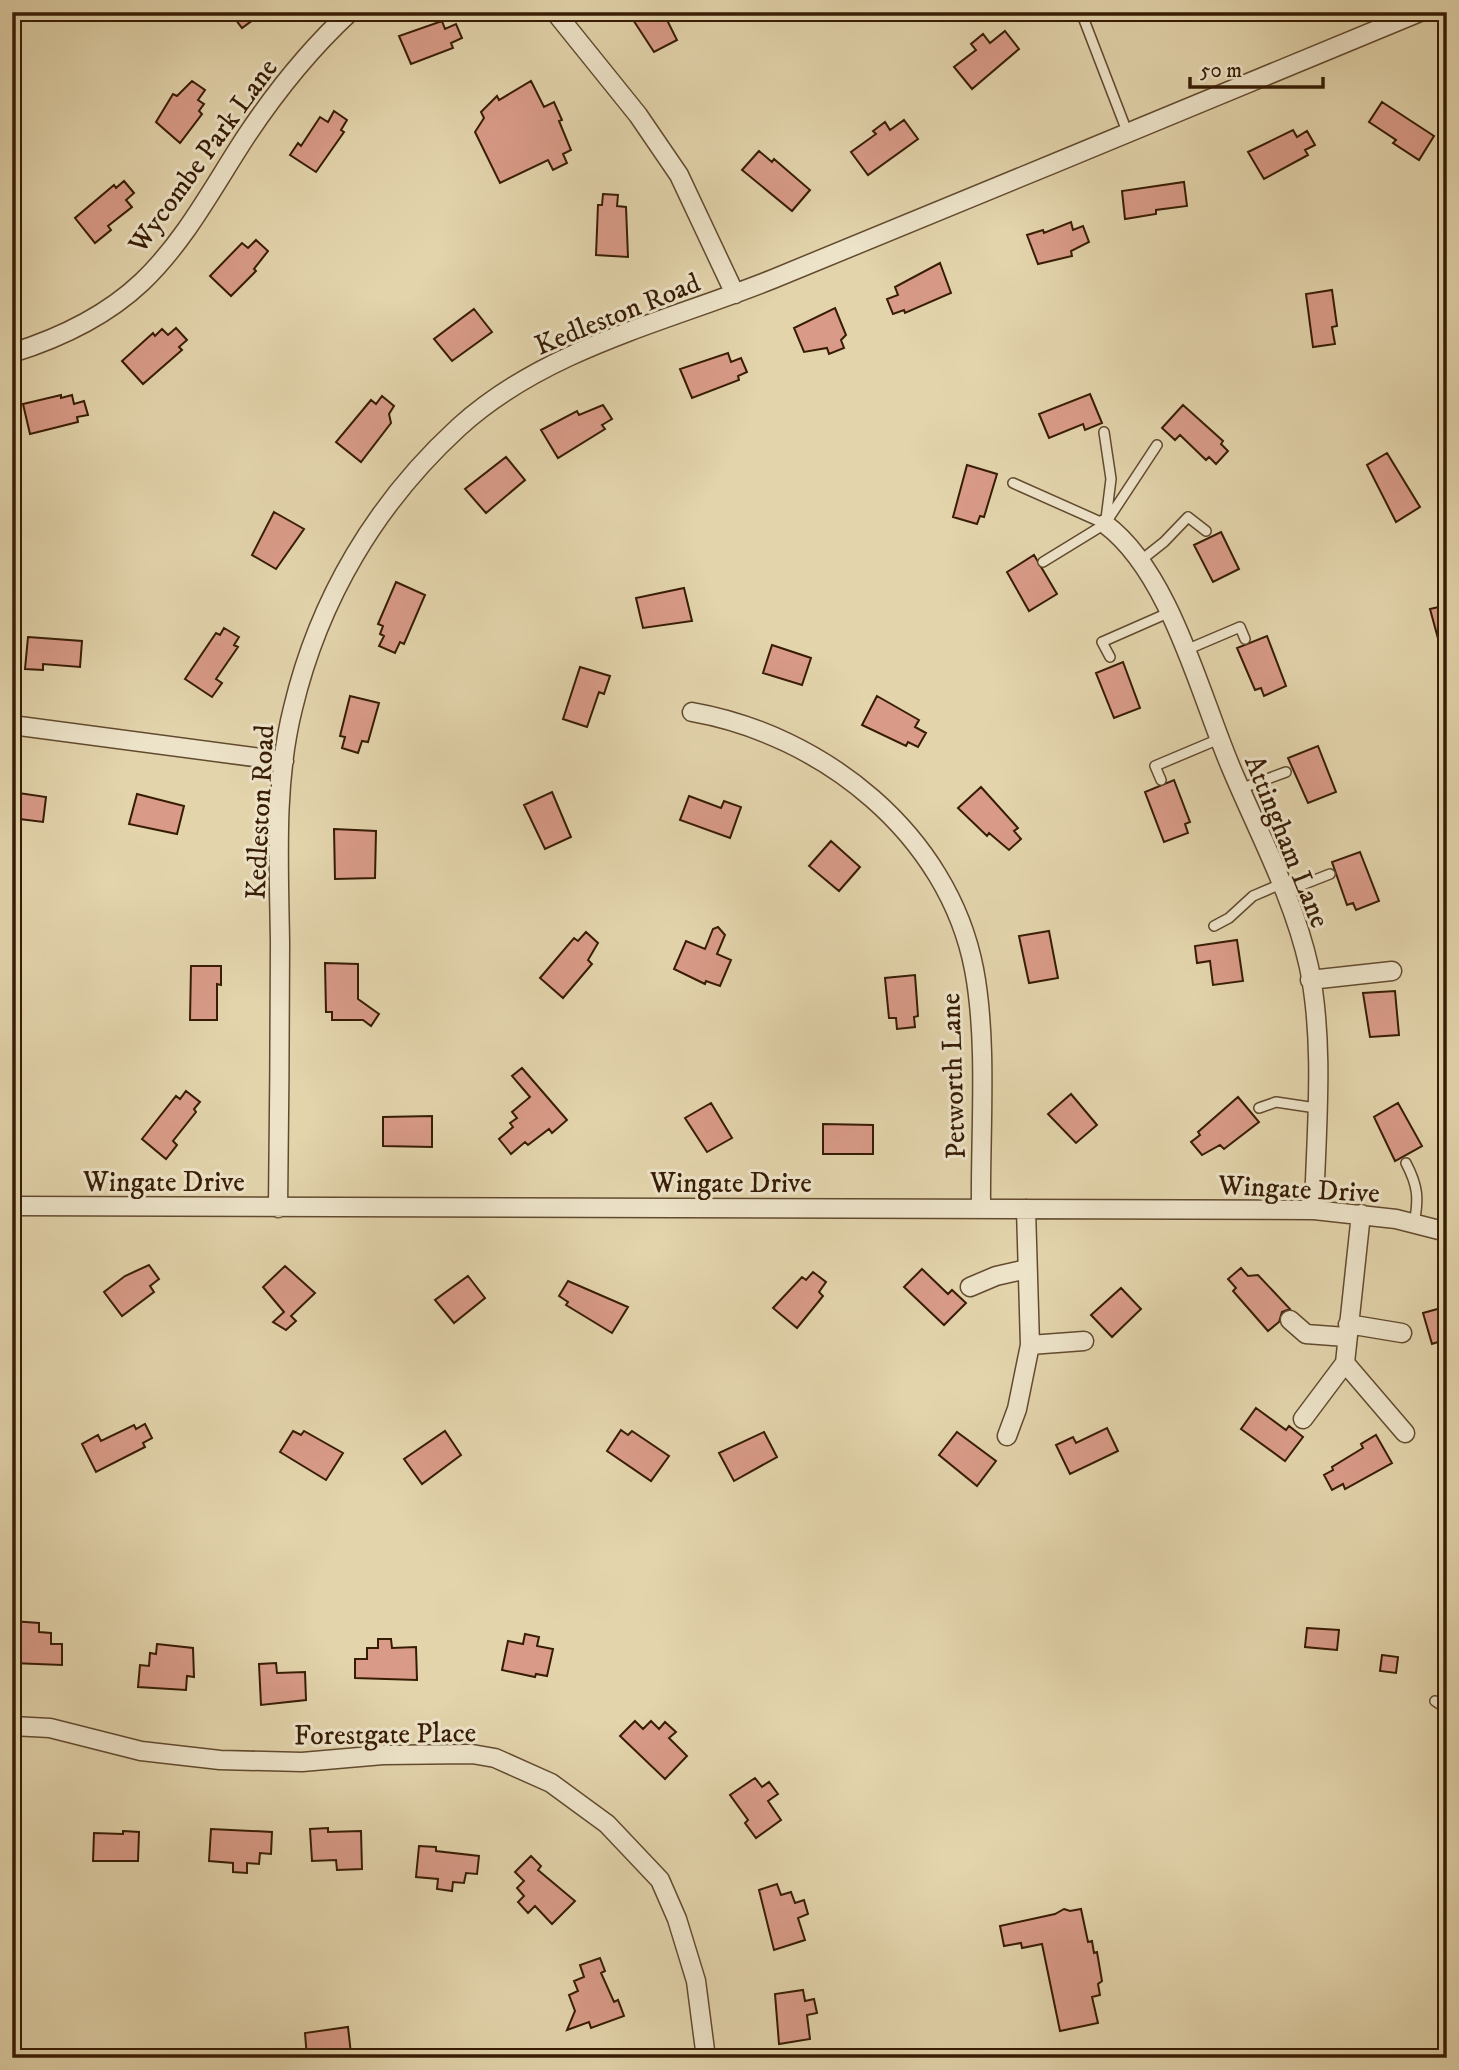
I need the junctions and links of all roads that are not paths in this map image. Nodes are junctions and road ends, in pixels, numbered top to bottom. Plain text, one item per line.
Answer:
1 (350, 12) edge
2 (555, 12) edge
3 (1081, 12) edge
4 (1420, 12) edge
5 (1128, 134) junction
6 (735, 294) junction
7 (12, 354) edge
8 (1104, 432) dead end
9 (1157, 444) dead end
10 (1013, 483) dead end
11 (1105, 524) junction
12 (1206, 531) dead end
13 (1140, 561) junction
14 (1043, 562) dead end
15 (1168, 613) junction
16 (1245, 639) dead end
17 (1186, 650) junction
18 (1110, 657) dead end
19 (692, 712) dead end
20 (12, 725) edge
21 (1219, 739) junction
22 (284, 761) junction
23 (1286, 772) dead end
24 (1161, 780) dead end
25 (1240, 789) junction
26 (1330, 874) dead end
27 (1282, 888) junction
28 (1214, 926) dead end
29 (1392, 971) dead end
30 (1310, 980) junction
31 (1259, 1108) dead end
32 (1316, 1108) junction
33 (1406, 1163) dead end
34 (12, 1206) edge
35 (278, 1208) junction
36 (981, 1209) junction
37 (1026, 1209) junction
38 (1314, 1210) junction
39 (1361, 1214) junction
40 (1414, 1224) junction
41 (1447, 1232) edge
42 (1027, 1269) junction
43 (970, 1287) dead end
44 (1290, 1320) dead end
45 (1347, 1330) junction
46 (1402, 1333) dead end
47 (1084, 1341) dead end
48 (1030, 1345) junction
49 (1345, 1363) junction
50 (1303, 1419) dead end
51 (1405, 1433) dead end
52 (1007, 1436) dead end
53 (1435, 1701) dead end
54 (1447, 1709) edge
55 (12, 1726) edge
56 (706, 2058) edge

1 - 7 street, Wycombe Park Lane
2 - 6 street
3 - 5 lane
4 - 5 street, Kedleston Road
5 - 6 street, Kedleston Road
6 - 22 street, Kedleston Road
8 - 11 lane
9 - 11 lane
10 - 11 lane
11 - 13 street, Attingham Lane
11 - 14 lane
12 - 13 lane
13 - 15 street, Attingham Lane
15 - 17 street, Attingham Lane
15 - 18 lane
16 - 17 lane
17 - 21 street, Attingham Lane
19 - 36 street, Petworth Lane
20 - 22 street
21 - 24 lane
21 - 25 street, Attingham Lane
22 - 35 street, Kedleston Road
23 - 25 lane
25 - 27 street, Attingham Lane
26 - 27 lane
27 - 28 lane
27 - 30 street, Attingham Lane
29 - 30 street
30 - 32 street, Attingham Lane
31 - 32 lane
32 - 38 street, Attingham Lane
33 - 40 lane
34 - 35 street, Wingate Drive
35 - 36 street, Wingate Drive
36 - 37 street, Wingate Drive
37 - 38 street, Wingate Drive
37 - 42 street
38 - 39 street, Wingate Drive
39 - 40 street, Wingate Drive
39 - 45 street
40 - 41 street, Wingate Drive
42 - 43 street
42 - 48 street
44 - 45 street
45 - 46 street
45 - 49 street
47 - 48 street
48 - 52 street
49 - 50 street
49 - 51 street
53 - 54 lane
55 - 56 street, Forestgate Place

